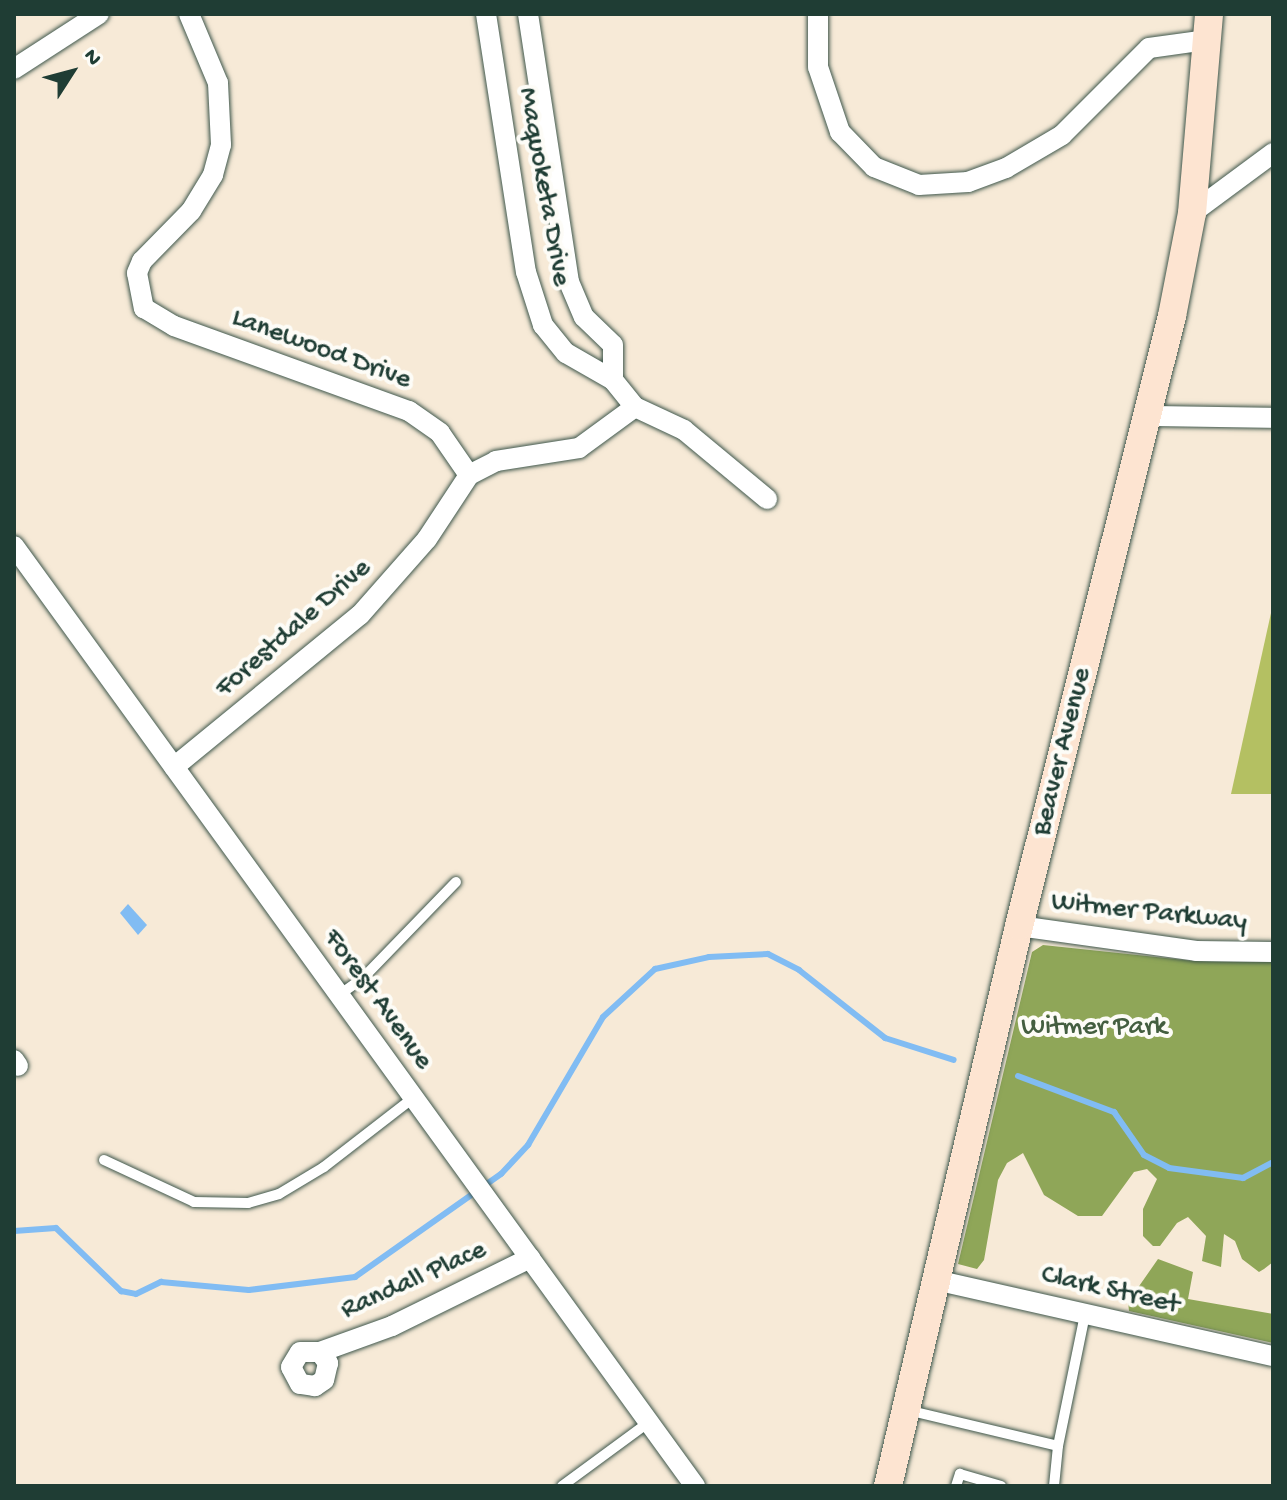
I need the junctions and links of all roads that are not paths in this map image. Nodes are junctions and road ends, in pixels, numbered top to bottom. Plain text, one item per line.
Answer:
1 (99, 14) edge
2 (189, 14) edge
3 (486, 14) edge
4 (528, 14) edge
5 (818, 14) edge
6 (1208, 27) edge
7 (14, 69) edge
8 (1273, 153) edge
9 (1192, 213) junction
10 (613, 380) junction
11 (635, 407) junction
12 (1148, 416) junction
13 (1273, 418) edge
14 (469, 475) junction
15 (767, 499) dead end
16 (14, 546) edge
17 (174, 767) junction
18 (456, 882) dead end
19 (1019, 926) junction
20 (1273, 952) edge
21 (339, 995) junction
22 (413, 1098) junction
23 (104, 1160) dead end
24 (530, 1258) junction
25 (935, 1280) junction
26 (1085, 1314) junction
27 (320, 1352) dead end
28 (1273, 1356) edge
29 (906, 1409) junction
30 (649, 1422) junction
31 (1058, 1446) junction
32 (562, 1486) edge
33 (695, 1486) edge
34 (888, 1486) edge
35 (956, 1486) edge
36 (1001, 1486) edge
37 (1054, 1486) edge

1 - 7 street
2 - 14 street, Lanewood Drive
3 - 10 street, Maquoketa Drive
4 - 10 street, Maquoketa Drive
5 - 6 street
6 - 9 main road, Beaver Avenue
8 - 9 street
9 - 12 main road, Beaver Avenue
10 - 11 street, Maquoketa Drive
11 - 14 street
11 - 15 street, Maquoketa Drive
12 - 13 street
12 - 19 main road, Beaver Avenue
14 - 17 street, Forestdale Drive
16 - 17 street, Forest Avenue
17 - 21 street, Forest Avenue
18 - 21 lane
19 - 20 street, Witmer Parkway
19 - 25 main road, Beaver Avenue
21 - 22 street, Forest Avenue
22 - 23 lane
22 - 24 street, Forest Avenue
24 - 27 street, Randall Place
24 - 30 street, Forest Avenue
25 - 26 street, Clark Street
25 - 29 main road, Beaver Avenue
26 - 28 street, Clark Street
26 - 31 lane
29 - 31 lane
29 - 34 main road, Beaver Avenue
30 - 32 lane
30 - 33 street, Forest Avenue
31 - 37 lane
35 - 36 lane

